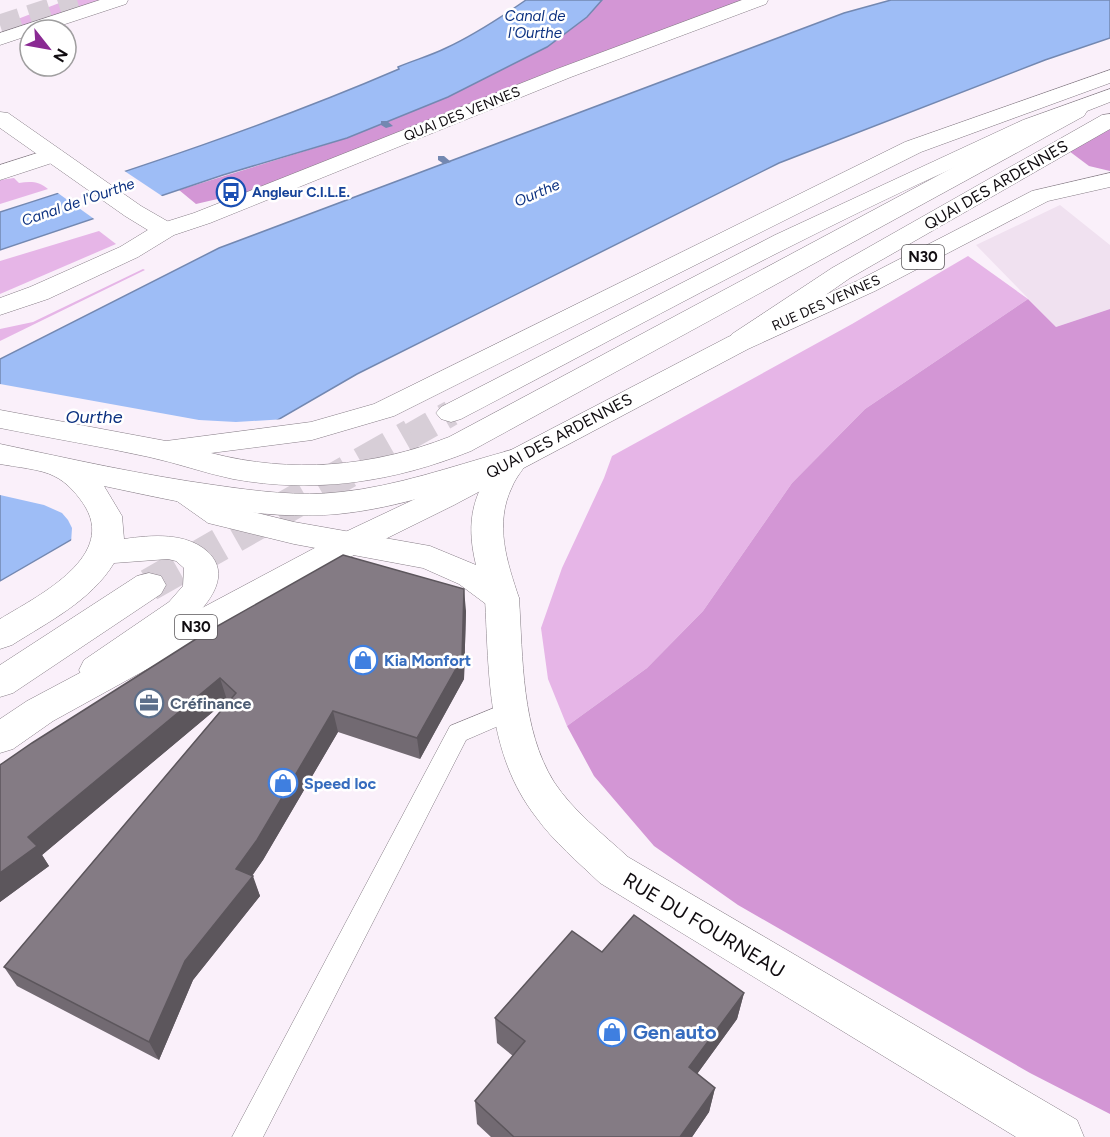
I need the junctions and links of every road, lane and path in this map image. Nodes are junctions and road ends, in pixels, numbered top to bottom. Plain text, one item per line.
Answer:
1 (119, 0) edge
2 (759, 0) edge
3 (0, 39) edge
4 (1108, 97) edge
5 (0, 118) edge
6 (991, 120) junction
7 (62, 161) junction
8 (0, 173) edge
9 (1110, 180) edge
10 (165, 230) junction
11 (784, 240) junction
12 (0, 307) edge
13 (738, 343) junction
14 (451, 413) tunnel mouth
15 (0, 419) edge
16 (160, 450) junction
17 (0, 454) edge
18 (514, 459) junction
19 (63, 467) junction
20 (185, 492) junction
21 (352, 542) junction
22 (106, 553) junction
23 (149, 585) tunnel mouth
24 (502, 598) junction
25 (0, 636) edge
26 (0, 683) edge
27 (511, 710) junction
28 (40, 711) junction
29 (0, 738) edge
30 (247, 1137) edge
31 (1060, 1137) edge

1 - 3 main road
2 - 10 main road, QUAI DES VENNES
4 - 6 main road
4 - 11 main road
4 - 13 main road, QUAI DES ARDENNES
4 - 16 main road
5 - 7 main road
6 - 11 main road
6 - 16 main road
7 - 8 main road
7 - 10 main road
9 - 13 main road, RUE DES VENNES / N30
10 - 12 main road, QUAI DES VENNES
11 - 14 main road
13 - 18 main road, QUAI DES ARDENNES
15 - 16 main road
17 - 19 main road
18 - 20 main road
18 - 21 main road, QUAI DES ARDENNES / N30
18 - 24 main road, RUE DU FOURNEAU
19 - 20 main road
19 - 22 main road
20 - 21 main road
21 - 24 main road
21 - 28 main road, QUAI DES ARDENNES / N30
22 - 25 main road
22 - 28 main road
23 - 26 main road
24 - 27 main road, RUE DU FOURNEAU
27 - 30 lane
27 - 31 main road, RUE DU FOURNEAU
28 - 29 main road, QUAI DES ARDENNES / N30

